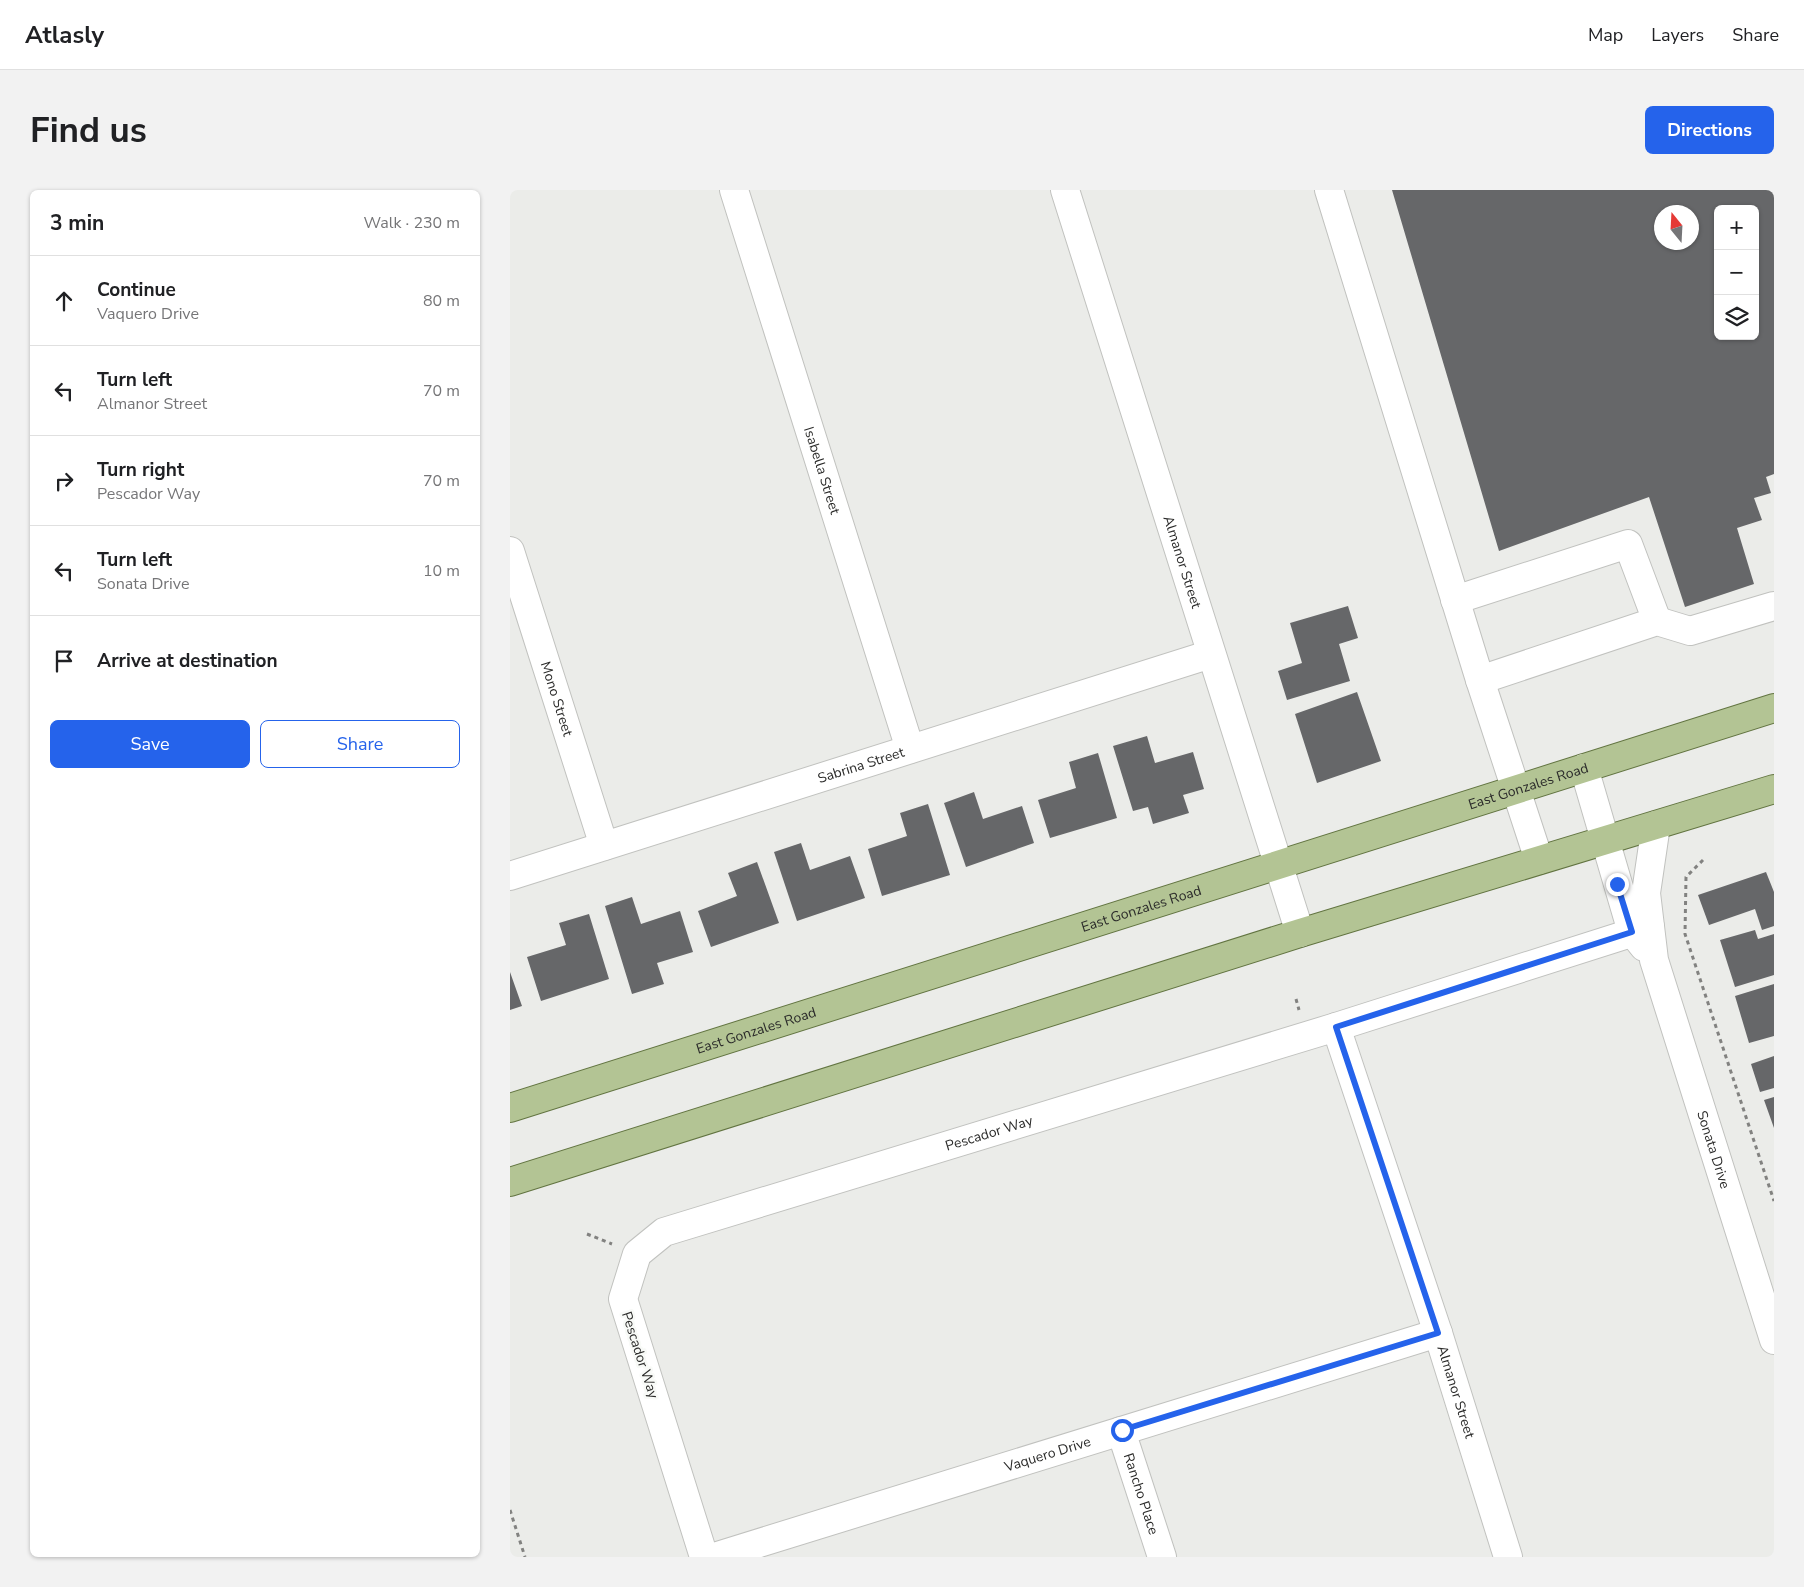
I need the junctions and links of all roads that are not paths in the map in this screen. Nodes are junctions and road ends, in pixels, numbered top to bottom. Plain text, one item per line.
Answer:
1 (734, 190) edge
2 (1065, 190) edge
3 (1329, 190) edge
4 (510, 551) edge
5 (1455, 600) junction
6 (1774, 606) edge
7 (1657, 621) junction
8 (1211, 654) junction
9 (1480, 680) junction
10 (1774, 708) edge
11 (910, 749) junction
12 (1584, 768) junction
13 (1774, 789) edge
14 (1517, 791) junction
15 (1656, 825) junction
16 (1604, 841) junction
17 (604, 846) junction
18 (1539, 860) junction
19 (1278, 866) junction
20 (510, 876) edge
21 (1641, 930) junction
22 (1300, 934) junction
23 (1336, 1027) junction
24 (510, 1108) edge
25 (510, 1182) edge
26 (1438, 1333) junction
27 (1774, 1340) edge
28 (1122, 1430) junction
29 (704, 1557) edge
30 (714, 1557) edge
31 (1162, 1557) edge
32 (1508, 1557) edge

1 - 11 street, Isabella Street
2 - 8 street, Almanor Street
3 - 5 street
4 - 17 street, Mono Street
5 - 7 street
5 - 9 street
6 - 7 street
7 - 9 street
8 - 11 street, Sabrina Street
8 - 19 street, Almanor Street
9 - 14 street
10 - 12 main road, East Gonzales Road
11 - 17 street, Sabrina Street
12 - 14 main road, East Gonzales Road
12 - 16 street, Sonata Drive
13 - 15 main road
14 - 18 street
14 - 19 main road, East Gonzales Road
15 - 16 main road
15 - 21 street, Sonata Drive
16 - 18 main road
16 - 21 street, Sonata Drive
17 - 20 street, Sabrina Street
18 - 22 main road
19 - 22 street, Almanor Street
19 - 24 main road, East Gonzales Road
21 - 23 street, Pescador Way
21 - 27 street, Sonata Drive
22 - 25 main road
23 - 26 street, Almanor Street
23 - 29 street, Pescador Way
26 - 28 street, Vaquero Drive
26 - 32 street, Almanor Street
28 - 30 street, Vaquero Drive
28 - 31 street, Rancho Place

